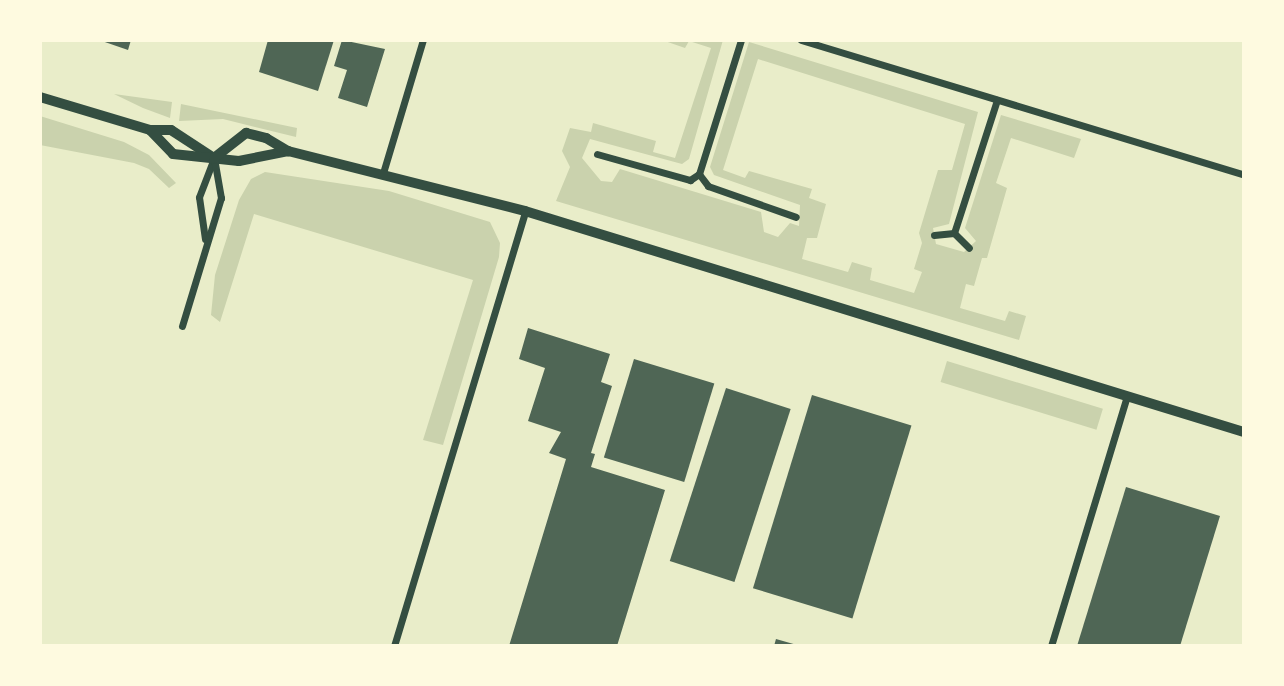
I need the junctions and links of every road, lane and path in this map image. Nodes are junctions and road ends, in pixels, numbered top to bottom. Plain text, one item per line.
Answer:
1 (423, 40) edge
2 (741, 40) edge
3 (801, 40) edge
4 (40, 97) edge
5 (997, 100) junction
6 (150, 130) junction
7 (288, 151) junction
8 (597, 155) dead end
9 (214, 158) junction
10 (383, 173) junction
11 (699, 174) junction
12 (1244, 175) edge
13 (525, 211) junction
14 (796, 217) dead end
15 (954, 233) junction
16 (934, 235) dead end
17 (206, 244) junction
18 (969, 248) dead end
19 (181, 326) dead end
20 (1127, 396) junction
21 (1244, 432) edge
22 (394, 646) edge
23 (1051, 646) edge

1 - 10 street
2 - 11 street
3 - 5 street
4 - 6 street
5 - 12 street
5 - 15 street
6 - 9 street
6 - 9 street
7 - 9 street
7 - 9 street
7 - 10 street
8 - 11 street
9 - 17 street
9 - 17 street
10 - 13 street
11 - 14 street
13 - 20 street
13 - 22 street
15 - 16 street
15 - 18 street
17 - 19 street
20 - 21 street
20 - 23 street

